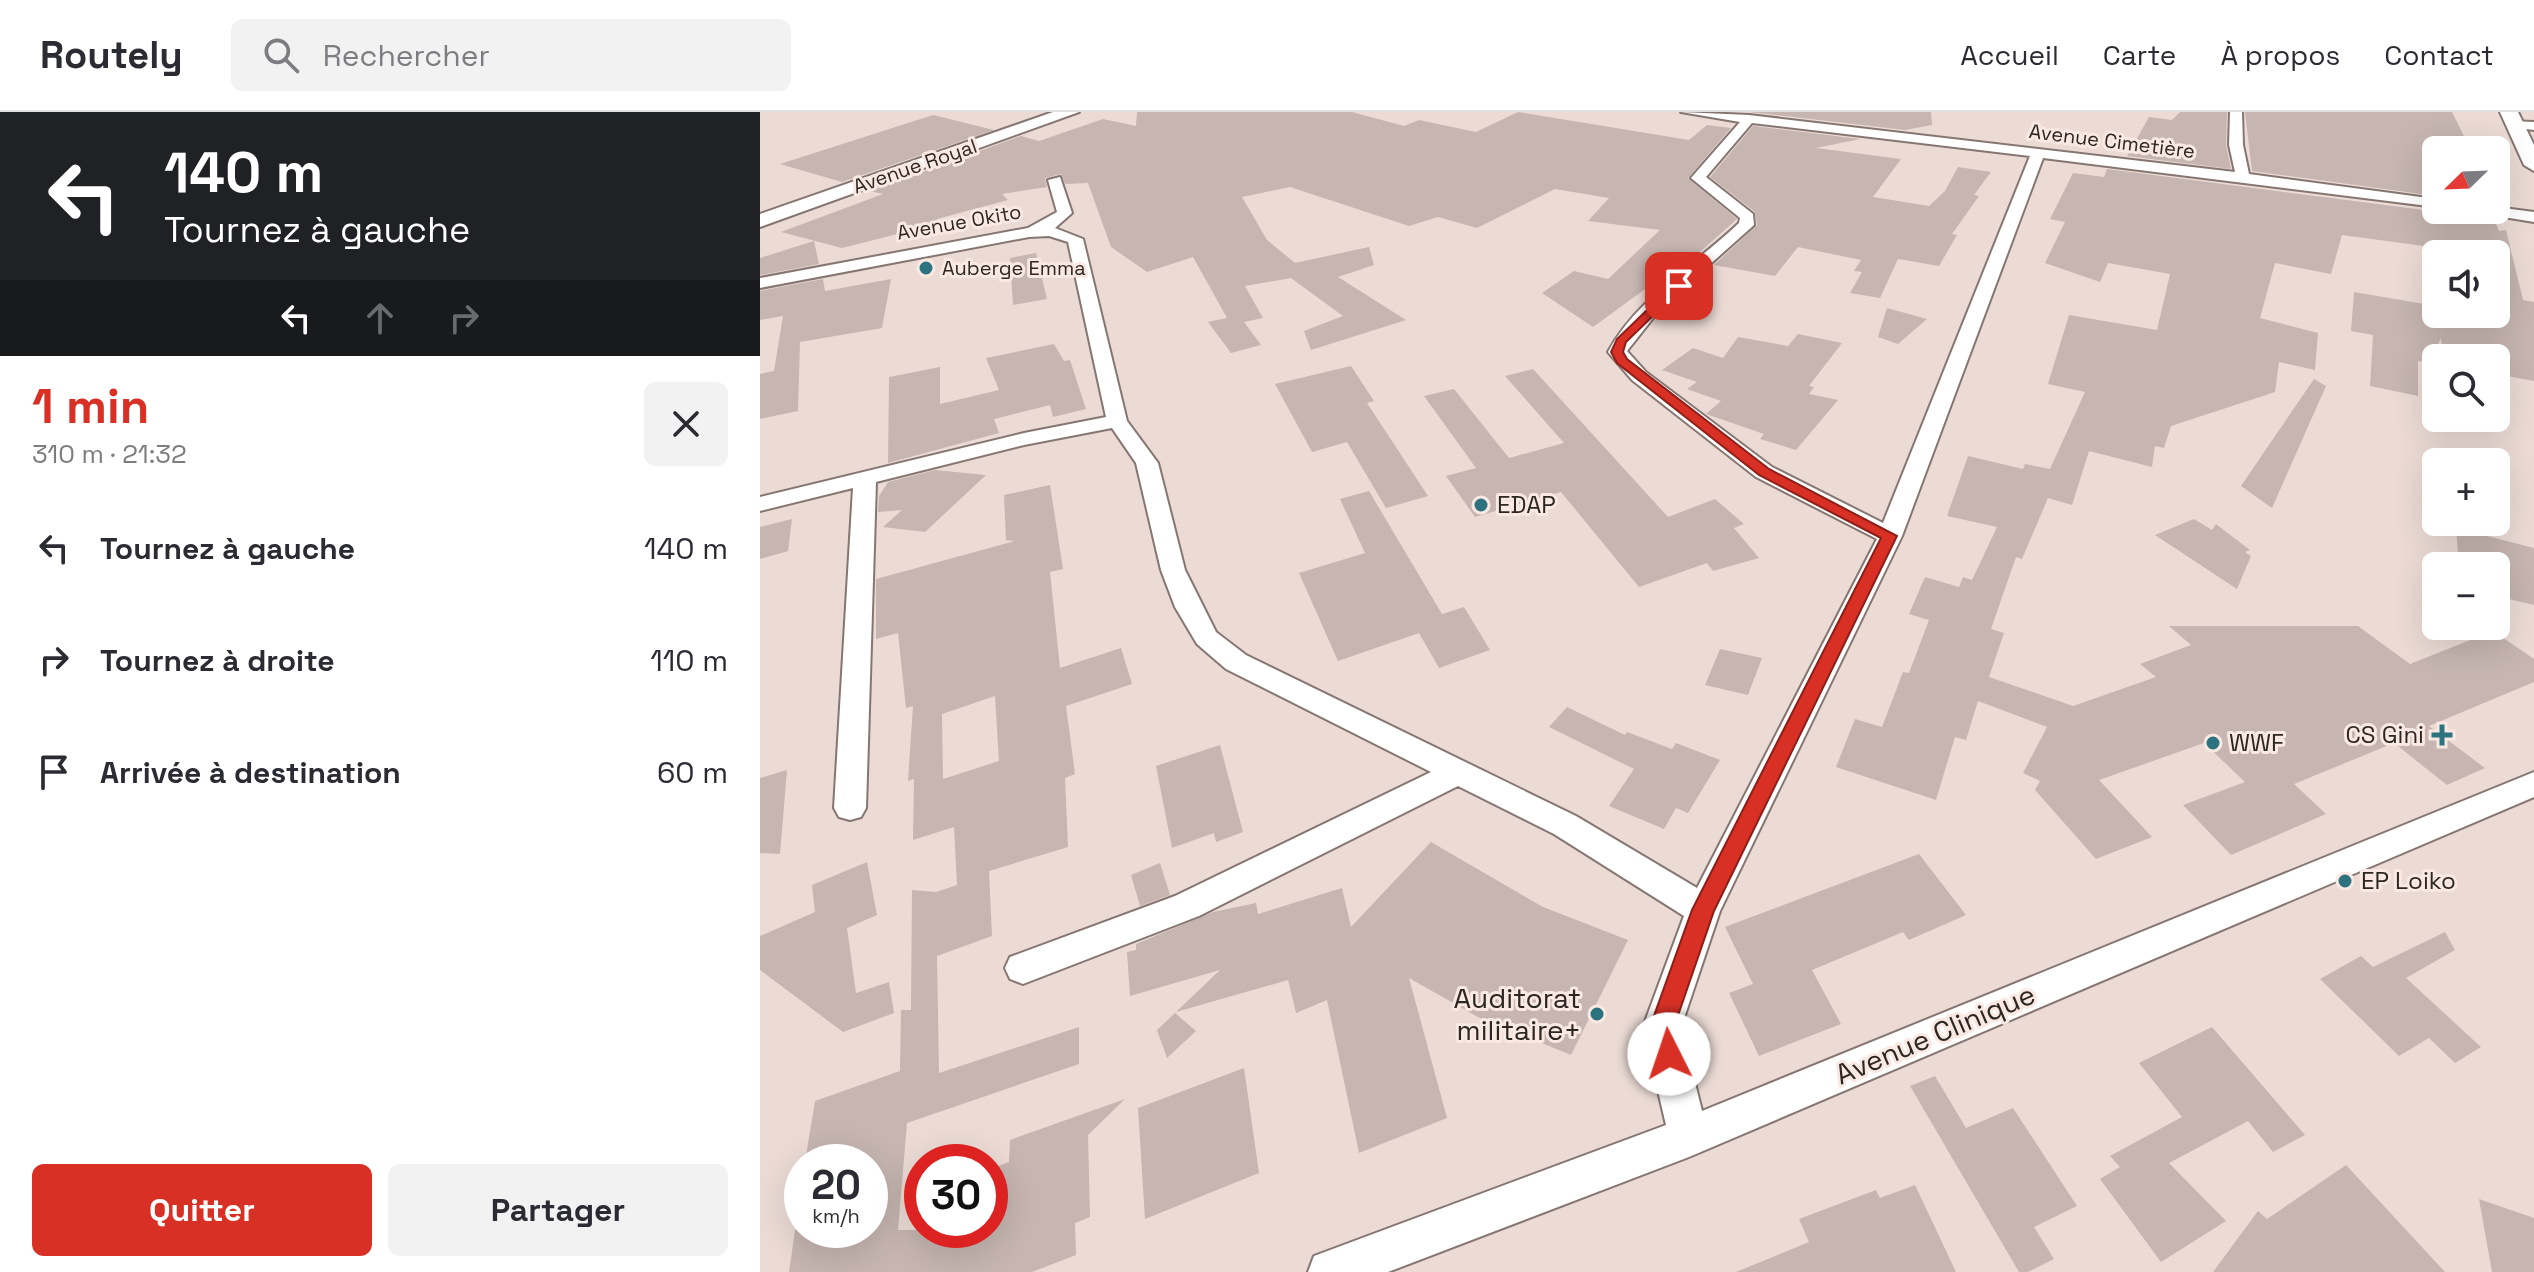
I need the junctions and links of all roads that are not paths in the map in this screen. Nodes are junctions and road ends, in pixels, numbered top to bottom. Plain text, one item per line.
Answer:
1 (1028, 112) edge
2 (1070, 112) edge
3 (1687, 112) edge
4 (2236, 112) edge
5 (2511, 118) edge
6 (1749, 119) junction
7 (2534, 126) edge
8 (2038, 153) junction
9 (2534, 165) edge
10 (2243, 177) junction
11 (1055, 180) dead end
12 (2422, 201) edge
13 (760, 203) edge
14 (1065, 213) junction
15 (2510, 214) edge
16 (2534, 217) edge
17 (760, 221) edge
18 (1029, 232) junction
19 (1075, 239) junction
20 (760, 283) edge
21 (1117, 421) junction
22 (865, 480) junction
23 (760, 504) edge
24 (1890, 536) junction
25 (1457, 773) junction
26 (2534, 784) edge
27 (850, 808) dead end
28 (1703, 910) junction
29 (1023, 968) dead end
30 (1689, 1137) junction
31 (1330, 1272) edge

1 - 13 street, Avenue Royal
2 - 17 street, Avenue Royal
3 - 6 street, Avenue Cimetière
4 - 10 street
5 - 7 street
5 - 9 street
6 - 8 street, Avenue Cimetière
6 - 24 street
8 - 10 street, Avenue Cimetière
8 - 24 street
10 - 12 street, Avenue Cimetière
11 - 14 street
14 - 18 street
14 - 19 street
15 - 16 street
18 - 19 street, Avenue Okito
18 - 20 street, Avenue Okito
19 - 21 street
21 - 22 street
21 - 25 street
22 - 23 street
22 - 27 street
24 - 28 street
25 - 28 street
25 - 29 street
26 - 30 street, Avenue Clinique
28 - 30 street
30 - 31 street, Avenue Clinique

